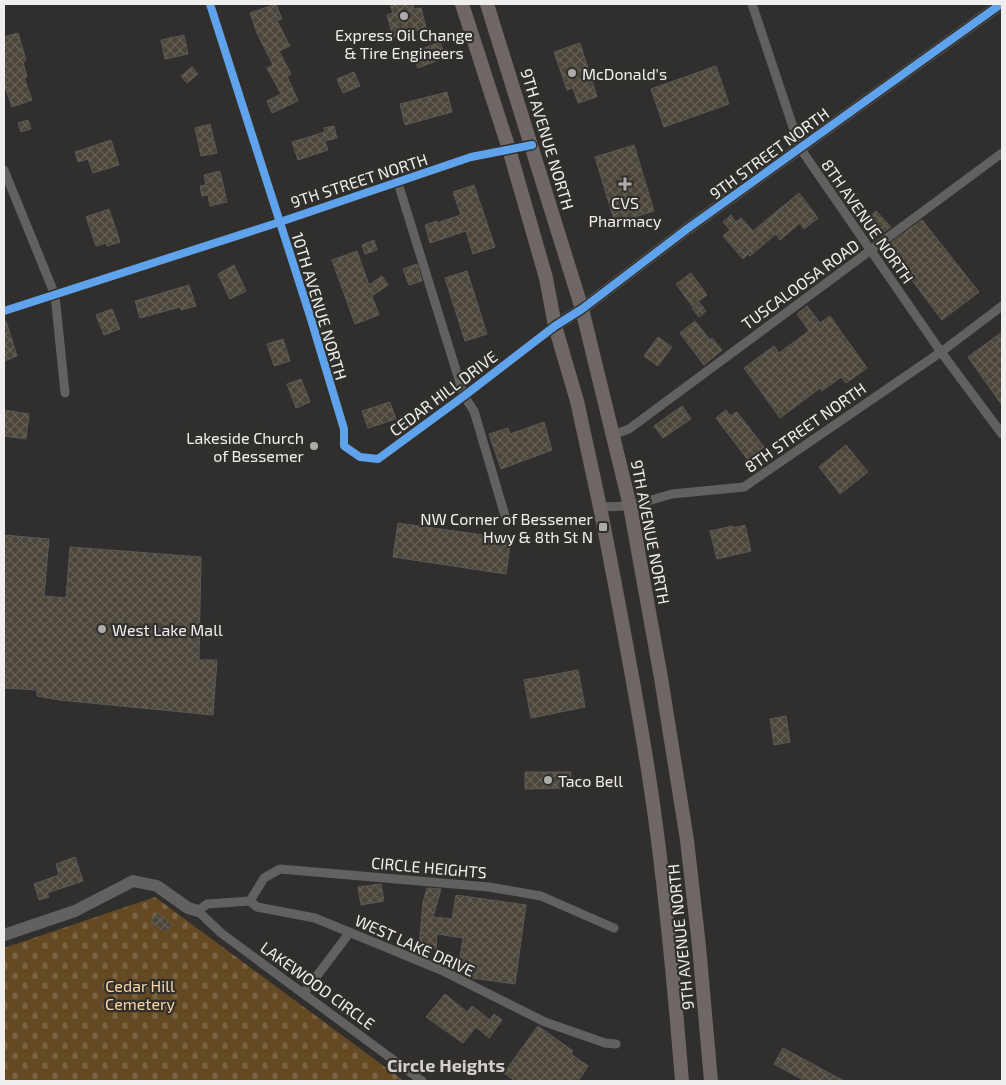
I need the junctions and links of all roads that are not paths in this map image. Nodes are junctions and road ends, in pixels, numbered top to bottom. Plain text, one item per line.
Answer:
1 (210, 4) edge
2 (462, 4) edge
3 (486, 4) edge
4 (752, 4) edge
5 (1001, 4) edge
6 (532, 145) junction
7 (509, 148) junction
8 (800, 148) junction
9 (1002, 153) edge
10 (4, 170) edge
11 (398, 183) junction
12 (280, 222) junction
13 (870, 252) junction
14 (55, 295) junction
15 (1002, 306) edge
16 (582, 309) junction
17 (4, 310) edge
18 (555, 326) junction
19 (940, 352) junction
20 (64, 393) dead end
21 (464, 396) junction
22 (1002, 434) edge
23 (613, 435) junction
24 (344, 446) joint
25 (630, 506) junction
26 (600, 507) junction
27 (506, 519) dead end
28 (250, 901) junction
29 (198, 910) junction
30 (614, 928) dead end
31 (350, 932) junction
32 (4, 935) edge
33 (304, 993) junction
34 (616, 1044) dead end
35 (422, 1081) edge
36 (682, 1081) edge
37 (711, 1081) edge

1 - 12 street, 10TH AVENUE NORTH
2 - 7 main road, 9TH AVENUE NORTH
3 - 6 main road, 9TH AVENUE NORTH
4 - 8 street, 8TH AVENUE NORTH
5 - 8 street, 9TH STREET NORTH
6 - 7 street, 9TH STREET NORTH
6 - 16 main road, 9TH AVENUE NORTH
7 - 11 street, 9TH STREET NORTH
7 - 18 main road, 9TH AVENUE NORTH
8 - 13 street, 8TH AVENUE NORTH
8 - 16 street, 9TH STREET NORTH
9 - 13 street, TUSCALOOSA ROAD
10 - 14 street
11 - 12 street, 9TH STREET NORTH
11 - 21 street
12 - 14 street, 9TH STREET NORTH
12 - 24 street, 10TH AVENUE NORTH
13 - 19 street, 8TH AVENUE NORTH
13 - 23 street, TUSCALOOSA ROAD
14 - 17 street, 9TH STREET NORTH
14 - 20 street
15 - 19 street, 8TH STREET NORTH
16 - 18 street, 9TH STREET NORTH
16 - 23 main road, 9TH AVENUE NORTH
18 - 21 street, CEDAR HILL DRIVE
18 - 26 main road, 9TH AVENUE NORTH
19 - 22 street, 8TH AVENUE NORTH
19 - 25 street, 8TH STREET NORTH
21 - 24 street, CEDAR HILL DRIVE
21 - 27 street
23 - 25 main road, 9TH AVENUE NORTH
25 - 26 street, 8TH STREET NORTH
25 - 37 main road, 9TH AVENUE NORTH
26 - 36 main road, 9TH AVENUE NORTH
28 - 29 street, WEST LAKE DRIVE
28 - 30 street, CIRCLE HEIGHTS
28 - 31 street, WEST LAKE DRIVE
29 - 32 street
29 - 33 street, LAKEWOOD CIRCLE
31 - 33 street
31 - 34 street, WEST LAKE DRIVE
33 - 35 street, LAKEWOOD CIRCLE

